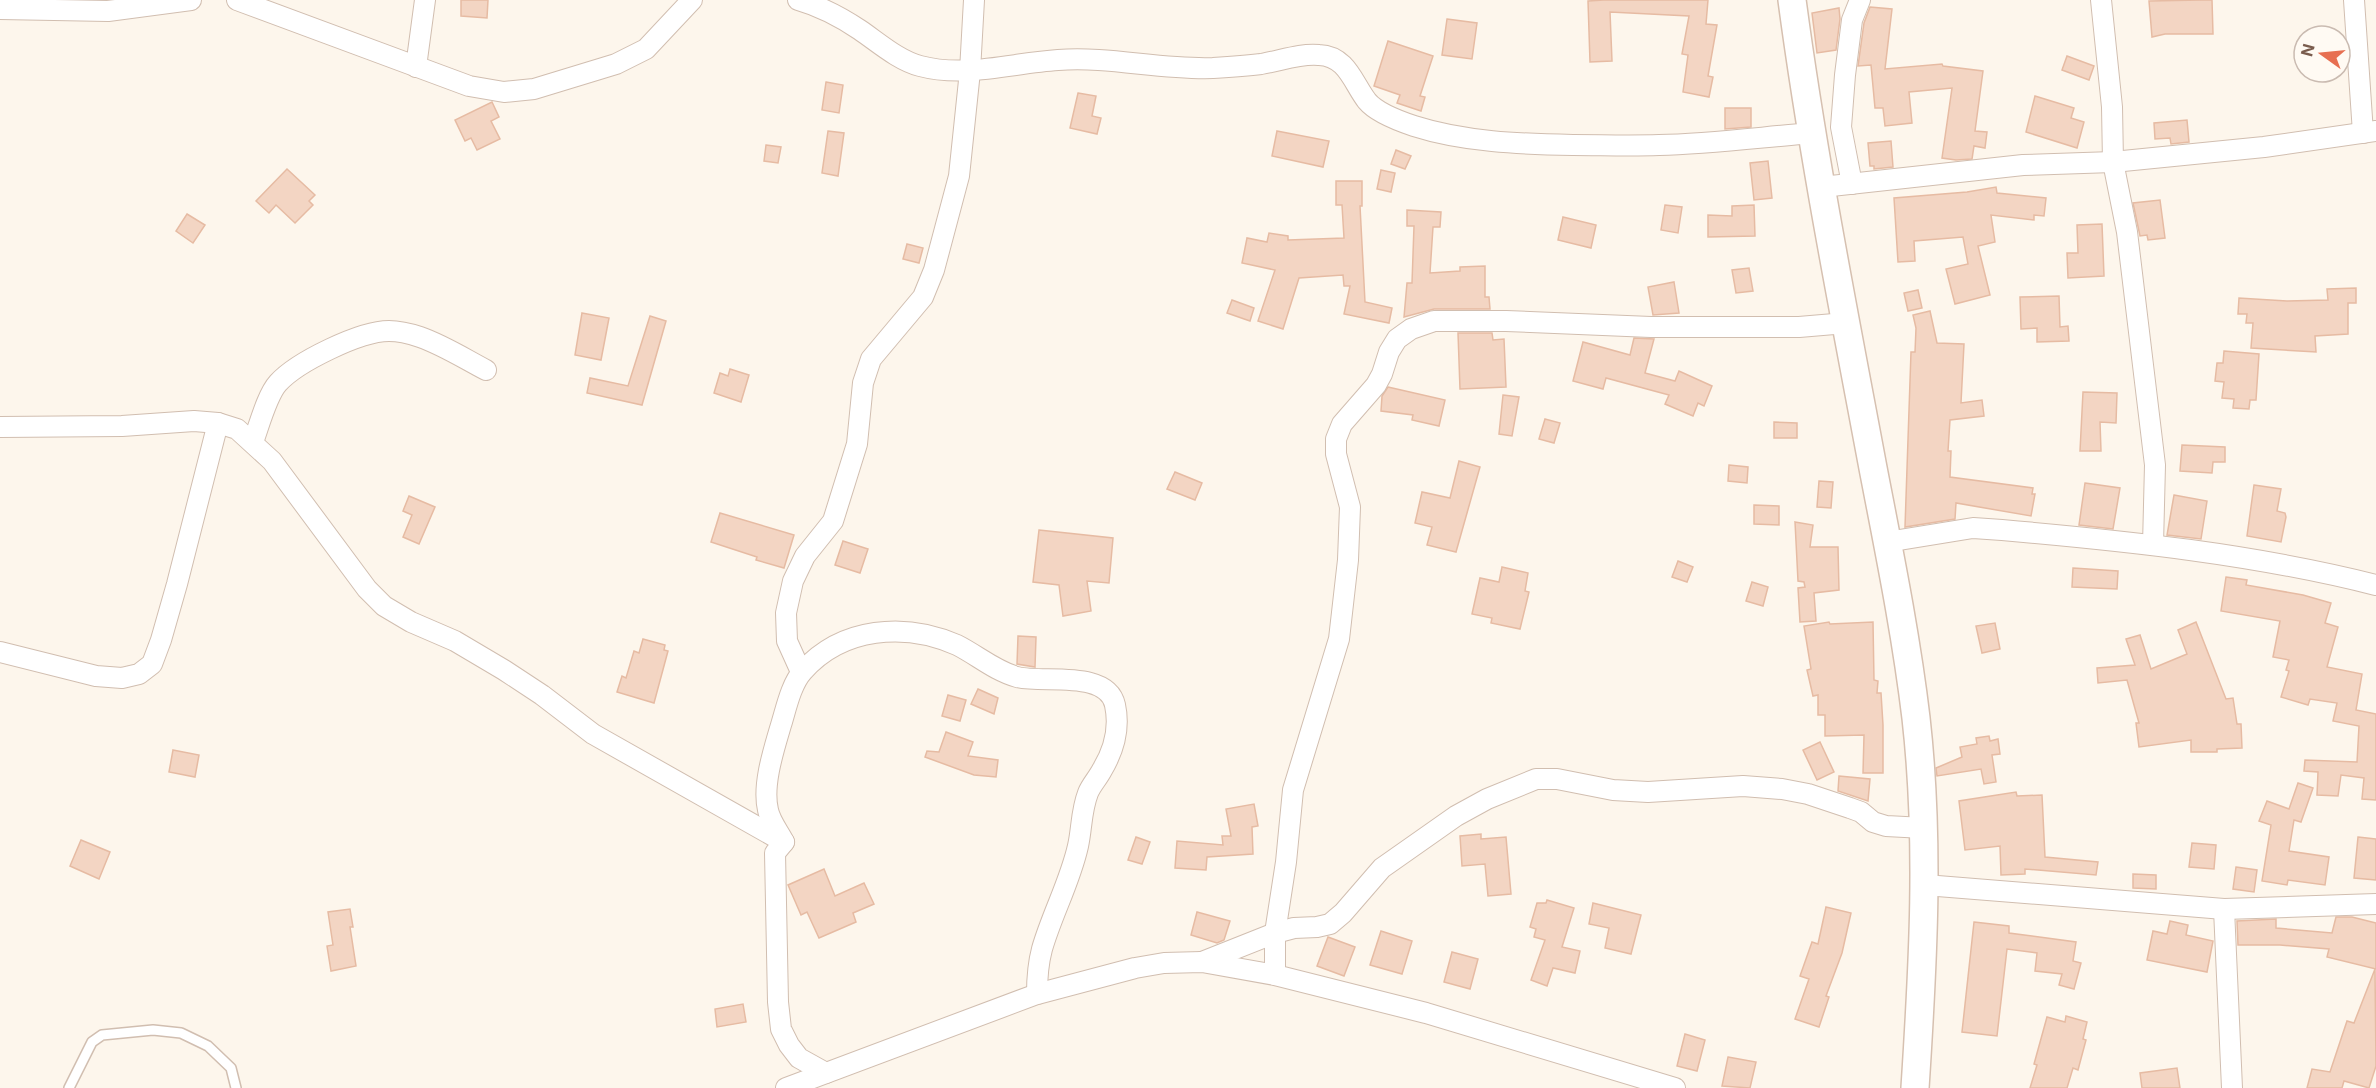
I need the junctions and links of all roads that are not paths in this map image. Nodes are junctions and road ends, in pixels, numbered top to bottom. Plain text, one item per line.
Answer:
1 (191, 0) edge
2 (237, 0) edge
3 (425, 0) edge
4 (692, 0) edge
5 (798, 0) edge
6 (974, 0) edge
7 (1792, 0) edge
8 (1860, 0) edge
9 (2101, 0) edge
10 (2354, 0) edge
11 (48, 5) edge
12 (0, 9) edge
13 (416, 67) junction
14 (970, 71) junction
15 (2369, 132) edge
16 (1813, 133) junction
17 (2113, 162) junction
18 (1852, 184) junction
19 (1822, 187) junction
20 (1846, 323) junction
21 (486, 370) dead end
22 (218, 423) junction
23 (0, 427) edge
24 (253, 442) junction
25 (1887, 542) junction
26 (2153, 545) junction
27 (2376, 585) edge
28 (0, 652) edge
29 (801, 672) junction
30 (1924, 828) junction
31 (784, 842) junction
32 (1925, 885) junction
33 (2376, 904) edge
34 (2224, 909) junction
35 (1275, 933) junction
36 (1202, 962) junction
37 (1275, 975) junction
38 (1037, 994) junction
39 (826, 1073) junction
40 (69, 1088) edge
41 (236, 1088) edge
42 (786, 1088) edge
43 (1675, 1088) edge
44 (1915, 1088) edge
45 (2232, 1088) edge

1 - 11 street
2 - 13 street
3 - 13 street
4 - 13 street
5 - 14 street
6 - 14 street
7 - 16 main road
8 - 18 street
9 - 17 street
10 - 15 street
11 - 12 street
14 - 16 street
14 - 29 street
15 - 17 street
16 - 19 main road
17 - 18 street
17 - 26 street
18 - 19 street
19 - 20 main road
20 - 25 main road
20 - 35 street
21 - 24 street
22 - 23 street
22 - 24 street
22 - 28 street
24 - 31 street
25 - 26 street
25 - 30 main road
26 - 27 street
29 - 31 street
29 - 38 street
30 - 32 main road
30 - 35 street
31 - 39 street
32 - 34 street
32 - 44 main road
33 - 34 street
34 - 45 street
35 - 36 street
35 - 37 street
36 - 37 street
36 - 38 street
37 - 43 street
38 - 39 street
39 - 42 street
40 - 41 lane

